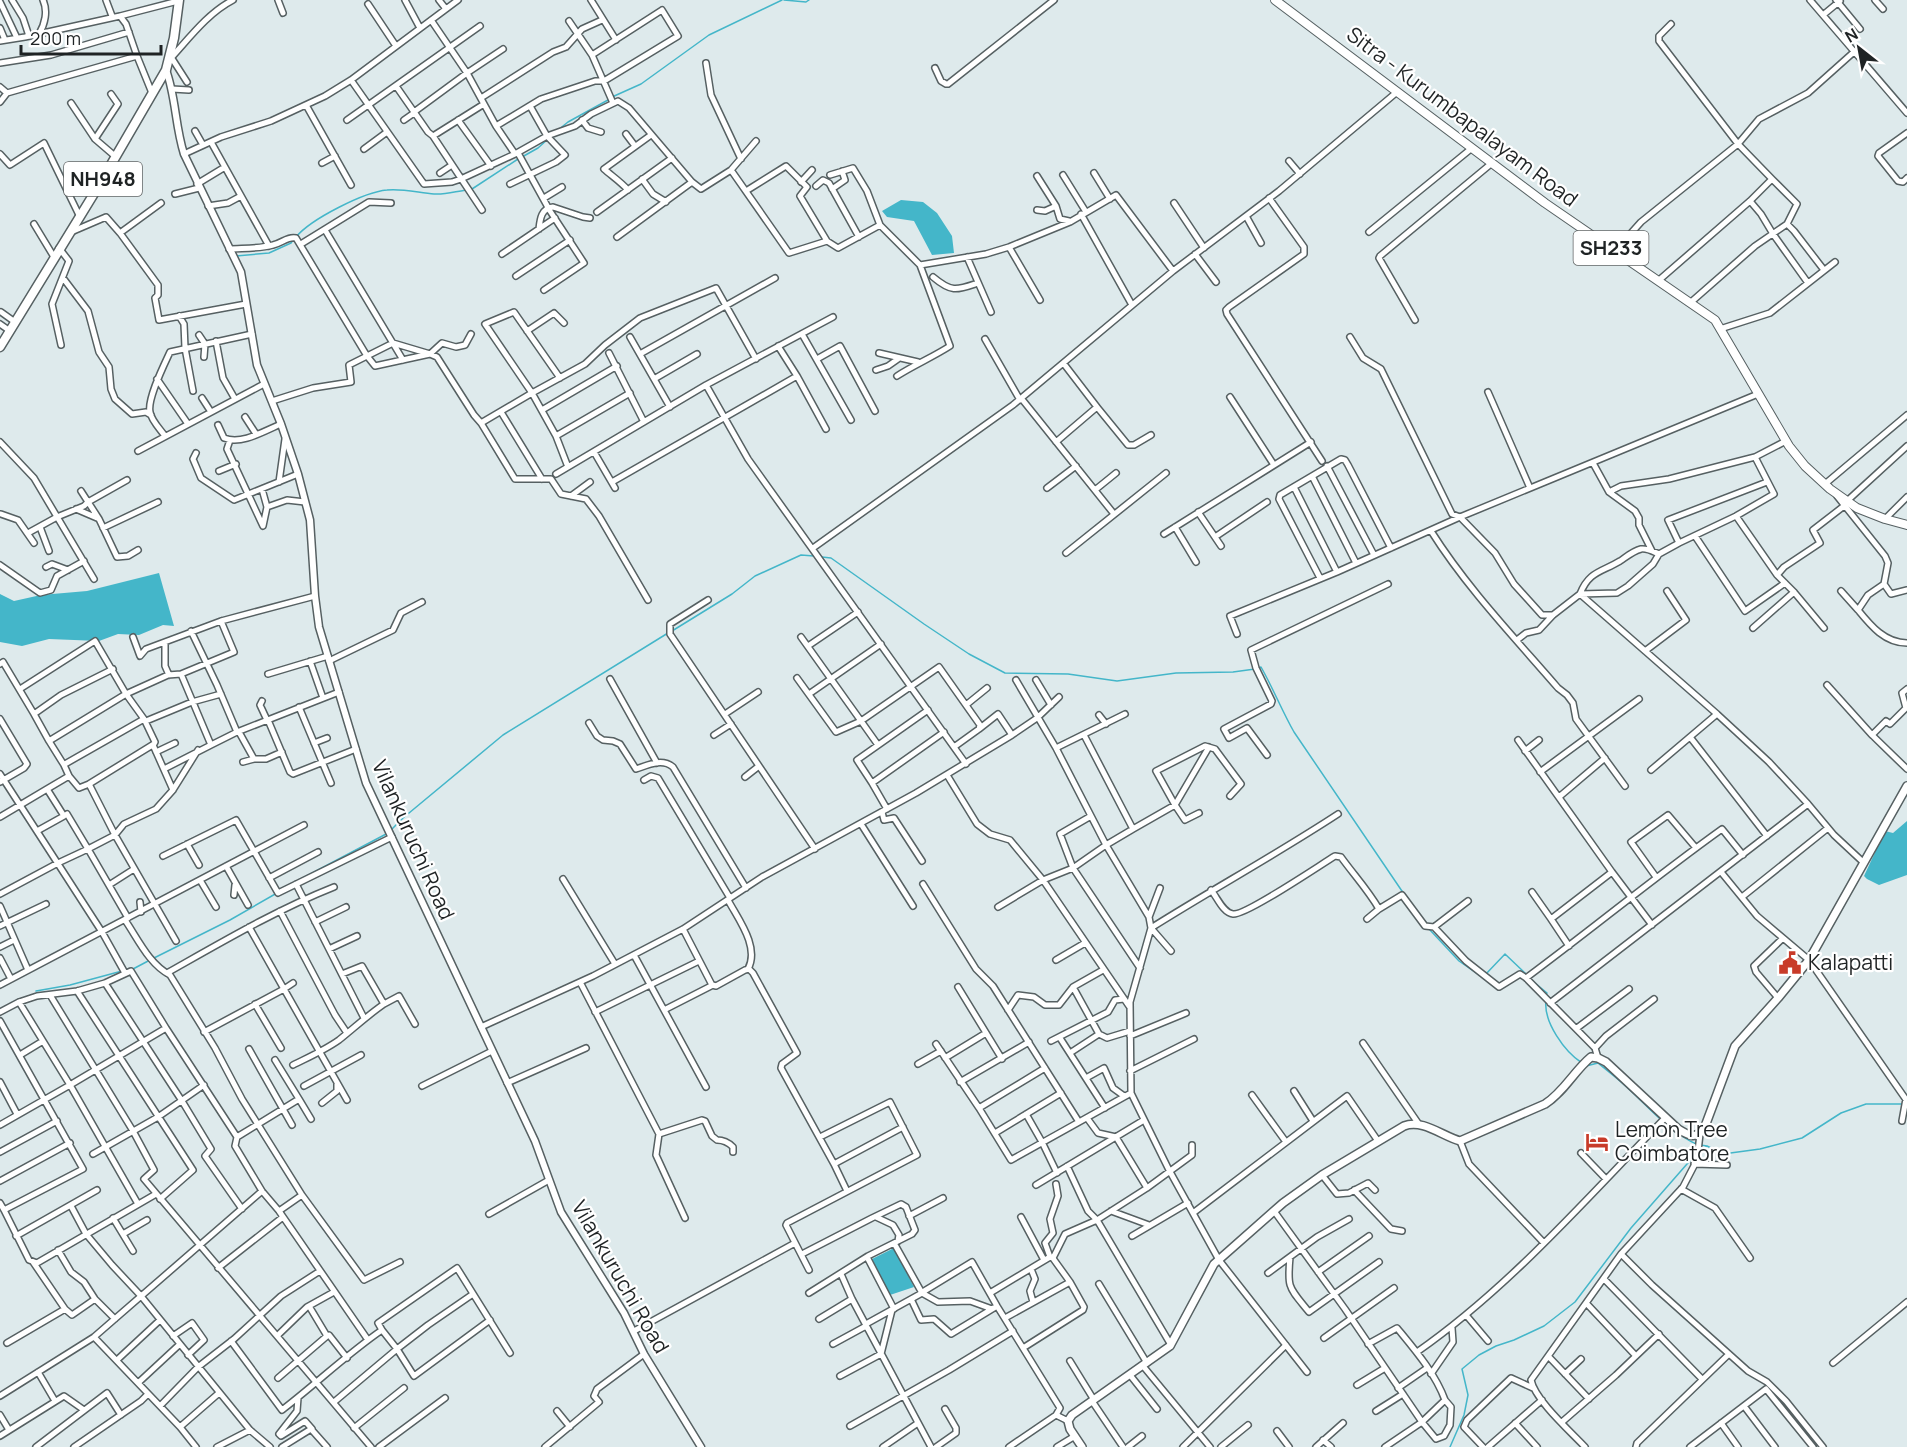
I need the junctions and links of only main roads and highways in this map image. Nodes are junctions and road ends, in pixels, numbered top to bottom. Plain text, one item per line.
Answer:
1 (178, 0) edge
2 (1275, 0) edge
3 (0, 347) edge
4 (1907, 525) edge
5 (1907, 786) edge
6 (1082, 1447) edge

1 - 3 highway, NH948
2 - 4 main road, Sitra - Kurumbapalayam Road / SH233
5 - 6 main road

